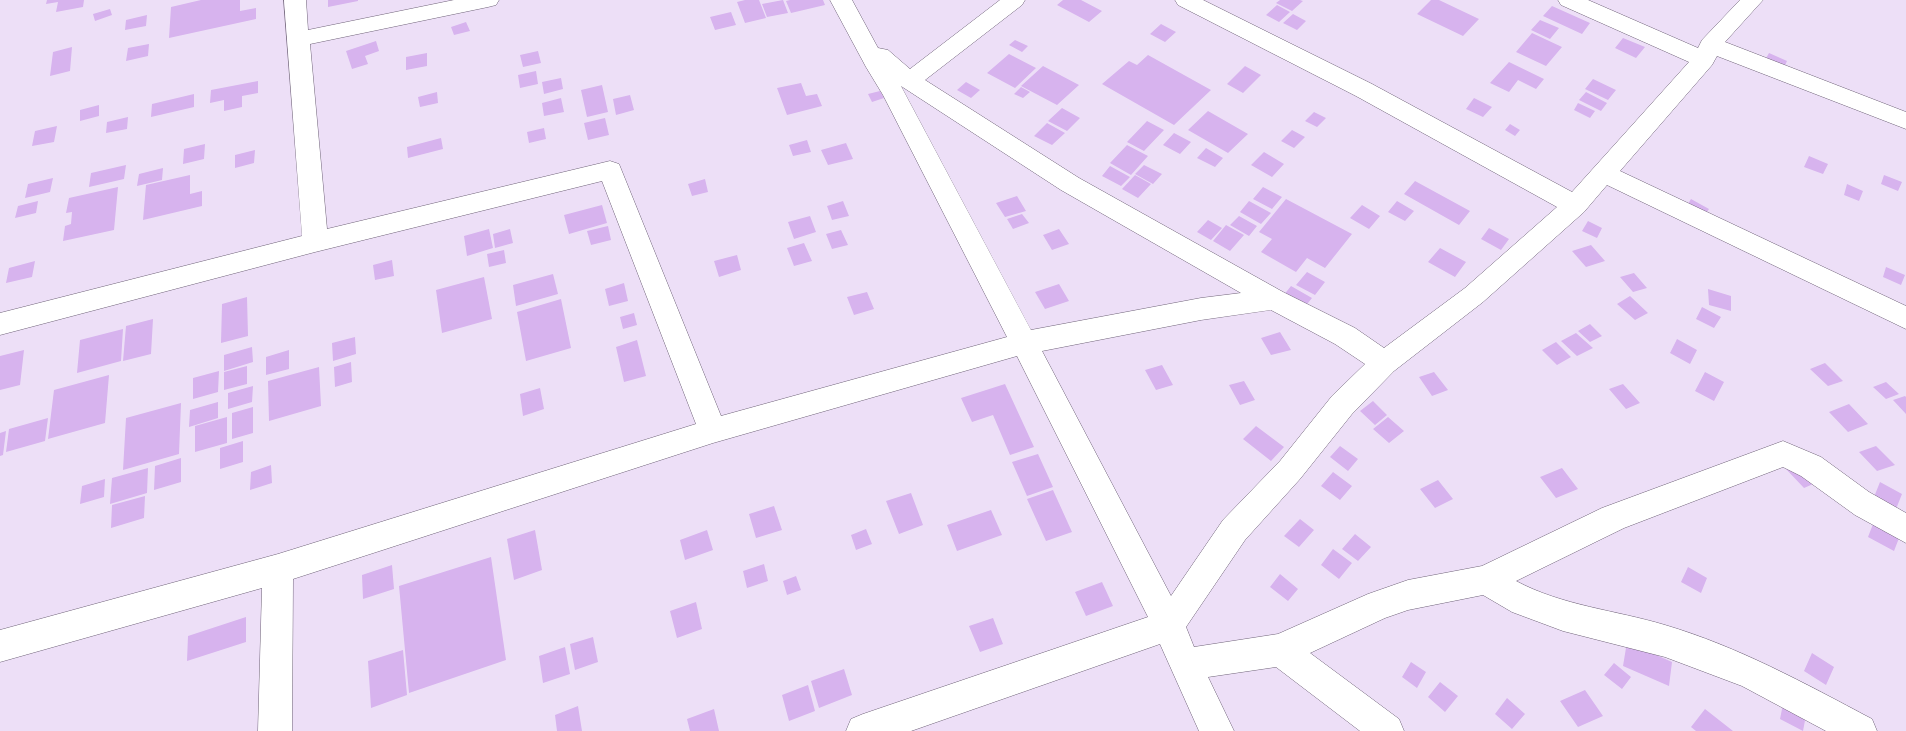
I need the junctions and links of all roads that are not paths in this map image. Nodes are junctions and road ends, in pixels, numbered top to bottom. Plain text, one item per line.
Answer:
1 (295, 0) edge
2 (488, 0) edge
3 (841, 0) edge
4 (1014, 0) edge
5 (1186, 0) edge
6 (1569, 0) edge
7 (1752, 0) edge
8 (861, 38) junction
9 (298, 39) junction
10 (1707, 53) junction
11 (909, 81) junction
12 (1906, 121) edge
13 (1605, 174) junction
14 (1575, 205) junction
15 (315, 242) junction
16 (1274, 299) junction
17 (1906, 318) edge
18 (0, 324) edge
19 (1024, 343) junction
20 (1384, 363) junction
21 (713, 431) junction
22 (1906, 529) edge
23 (278, 569) junction
24 (1484, 580) junction
25 (1168, 625) junction
26 (0, 646) edge
27 (1280, 650) junction
28 (1185, 665) junction
29 (275, 731) edge
30 (862, 731) edge
31 (1217, 731) edge
32 (1387, 731) edge
33 (1860, 731) edge

1 - 9 street
2 - 9 street
3 - 8 street
4 - 11 street
5 - 14 street
6 - 10 street
7 - 10 street
8 - 11 street
8 - 19 street
9 - 15 street
10 - 12 street
10 - 13 street
11 - 16 street
13 - 14 street
13 - 17 street
14 - 20 street
15 - 18 street
15 - 21 street
16 - 19 street
16 - 20 street
19 - 21 street
19 - 25 street
20 - 25 street
21 - 23 street
22 - 24 street
23 - 26 street
23 - 29 street
24 - 27 street
24 - 33 street
25 - 28 street
25 - 30 street
27 - 28 street
27 - 32 street
28 - 31 street

